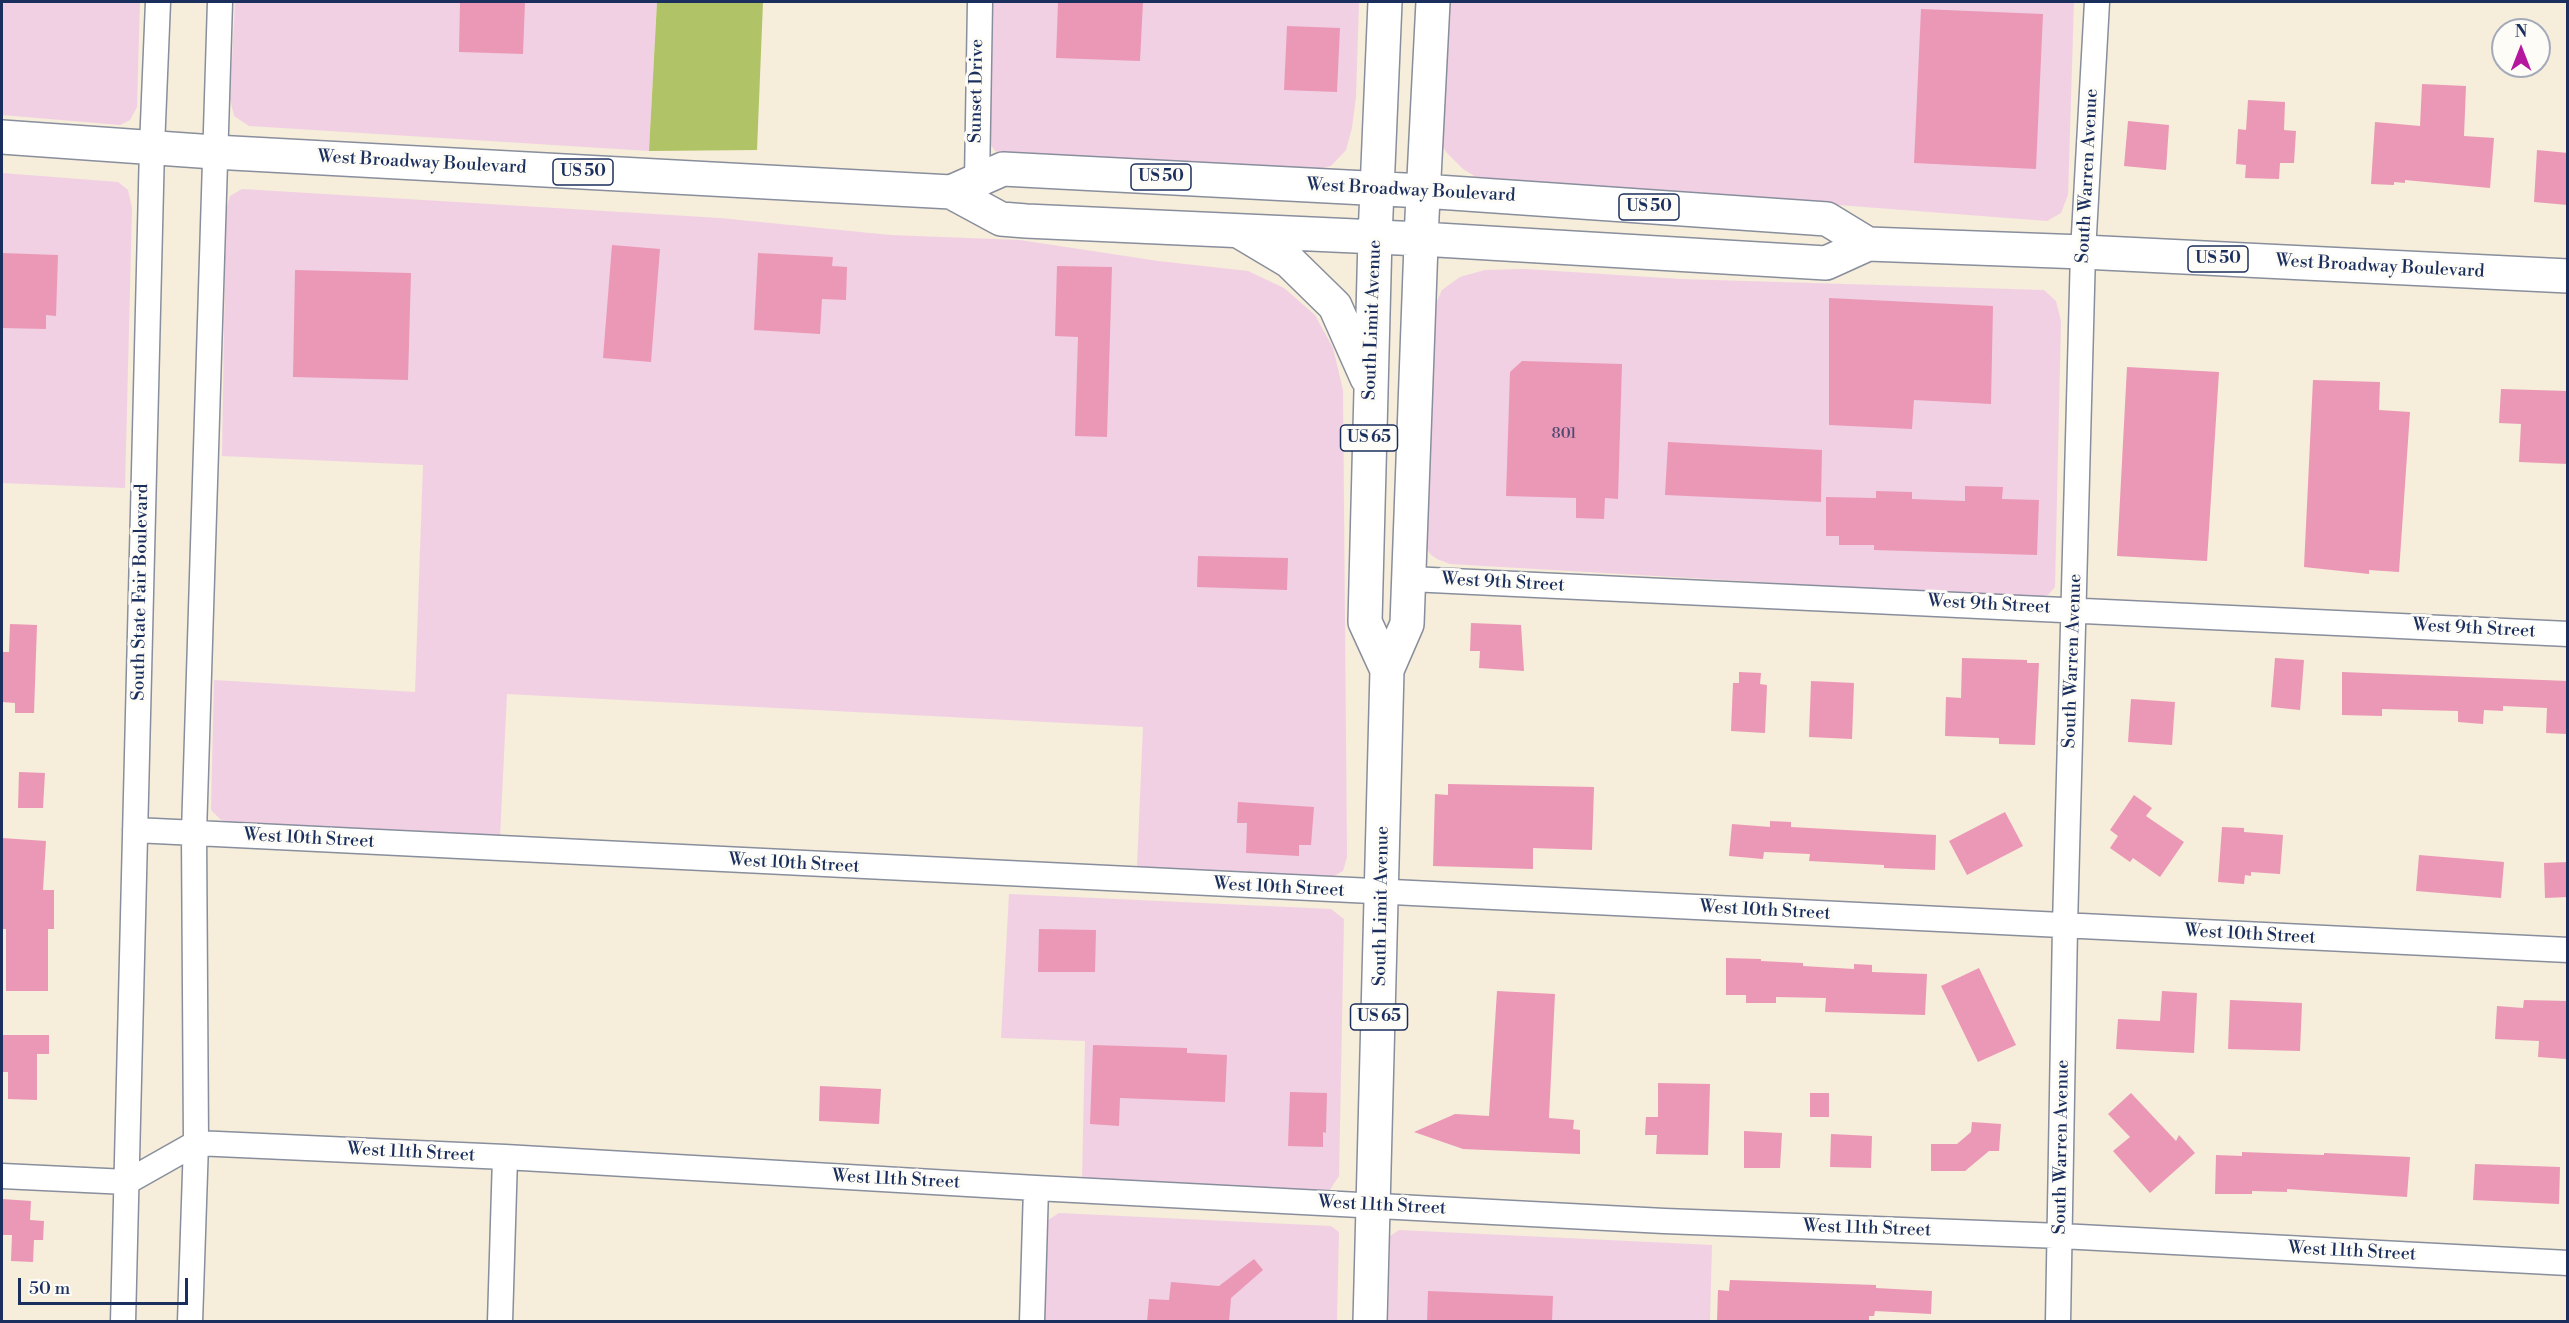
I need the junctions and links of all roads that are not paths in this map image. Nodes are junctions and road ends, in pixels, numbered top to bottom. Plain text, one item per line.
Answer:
1 (158, 2) edge
2 (220, 2) edge
3 (980, 2) edge
4 (1385, 2) edge
5 (1433, 2) edge
6 (2097, 2) edge
7 (2, 137) edge
8 (152, 147) junction
9 (214, 152) junction
10 (964, 186) junction
11 (1377, 188) junction
12 (1423, 191) junction
13 (1238, 230) junction
14 (1375, 237) junction
15 (1421, 239) junction
16 (1868, 244) junction
17 (2083, 252) junction
18 (2568, 276) edge
19 (1371, 386) junction
20 (1410, 579) junction
21 (2074, 610) junction
22 (2568, 634) edge
23 (1387, 670) junction
24 (135, 830) junction
25 (194, 833) junction
26 (1383, 893) junction
27 (2065, 926) junction
28 (2568, 950) edge
29 (196, 1143) junction
30 (505, 1157) junction
31 (2, 1176) edge
32 (127, 1182) junction
33 (1036, 1188) junction
34 (1374, 1206) junction
35 (2061, 1236) junction
36 (2568, 1263) edge
37 (123, 1322) edge
38 (190, 1322) edge
39 (500, 1322) edge
40 (1032, 1322) edge
41 (1370, 1322) edge
42 (2058, 1322) edge

1 - 8 street, South State Fair Boulevard
2 - 9 street
3 - 10 street, Sunset Drive
4 - 11 highway, South Limit Avenue / US 65
5 - 12 highway, South Limit Avenue / US 65
6 - 17 street, South Warren Avenue
7 - 8 highway, West Broadway Boulevard / US 50
8 - 9 highway, West Broadway Boulevard / US 50
8 - 24 street, South State Fair Boulevard
9 - 10 highway, West Broadway Boulevard / US 50
9 - 25 street
10 - 11 highway, West Broadway Boulevard / US 50
10 - 13 highway, West Broadway Boulevard / US 50
11 - 12 highway, West Broadway Boulevard / US 50
11 - 14 highway, South Limit Avenue / US 65
12 - 15 highway, South Limit Avenue / US 65
12 - 16 highway, West Broadway Boulevard / US 50
13 - 14 highway, West Broadway Boulevard / US 50
13 - 19 highway
14 - 15 highway, West Broadway Boulevard / US 50
14 - 19 highway, South Limit Avenue / US 65
15 - 16 highway, West Broadway Boulevard / US 50
15 - 20 highway, South Limit Avenue / US 65
16 - 17 highway, West Broadway Boulevard / US 50
17 - 18 highway, West Broadway Boulevard / US 50
17 - 21 street, South Warren Avenue
19 - 23 highway, South Limit Avenue / US 65
20 - 21 street, West 9th Street
20 - 23 highway, South Limit Avenue / US 65
21 - 22 street, West 9th Street
21 - 27 street, South Warren Avenue
23 - 26 highway, South Limit Avenue / US 65
24 - 25 street, West 10th Street
24 - 32 street, South State Fair Boulevard
25 - 26 street, West 10th Street
25 - 29 street
26 - 27 street, West 10th Street
26 - 34 highway, South Limit Avenue / US 65
27 - 28 street, West 10th Street
27 - 35 street, South Warren Avenue
29 - 30 street, West 11th Street
29 - 32 street
29 - 38 street
30 - 33 street, West 11th Street
30 - 39 street
31 - 32 street
32 - 37 street, South State Fair Boulevard
33 - 34 street, West 11th Street
33 - 40 street
34 - 35 street, West 11th Street
34 - 41 highway, South Limit Avenue / US 65
35 - 36 street, West 11th Street
35 - 42 street, South Warren Avenue

